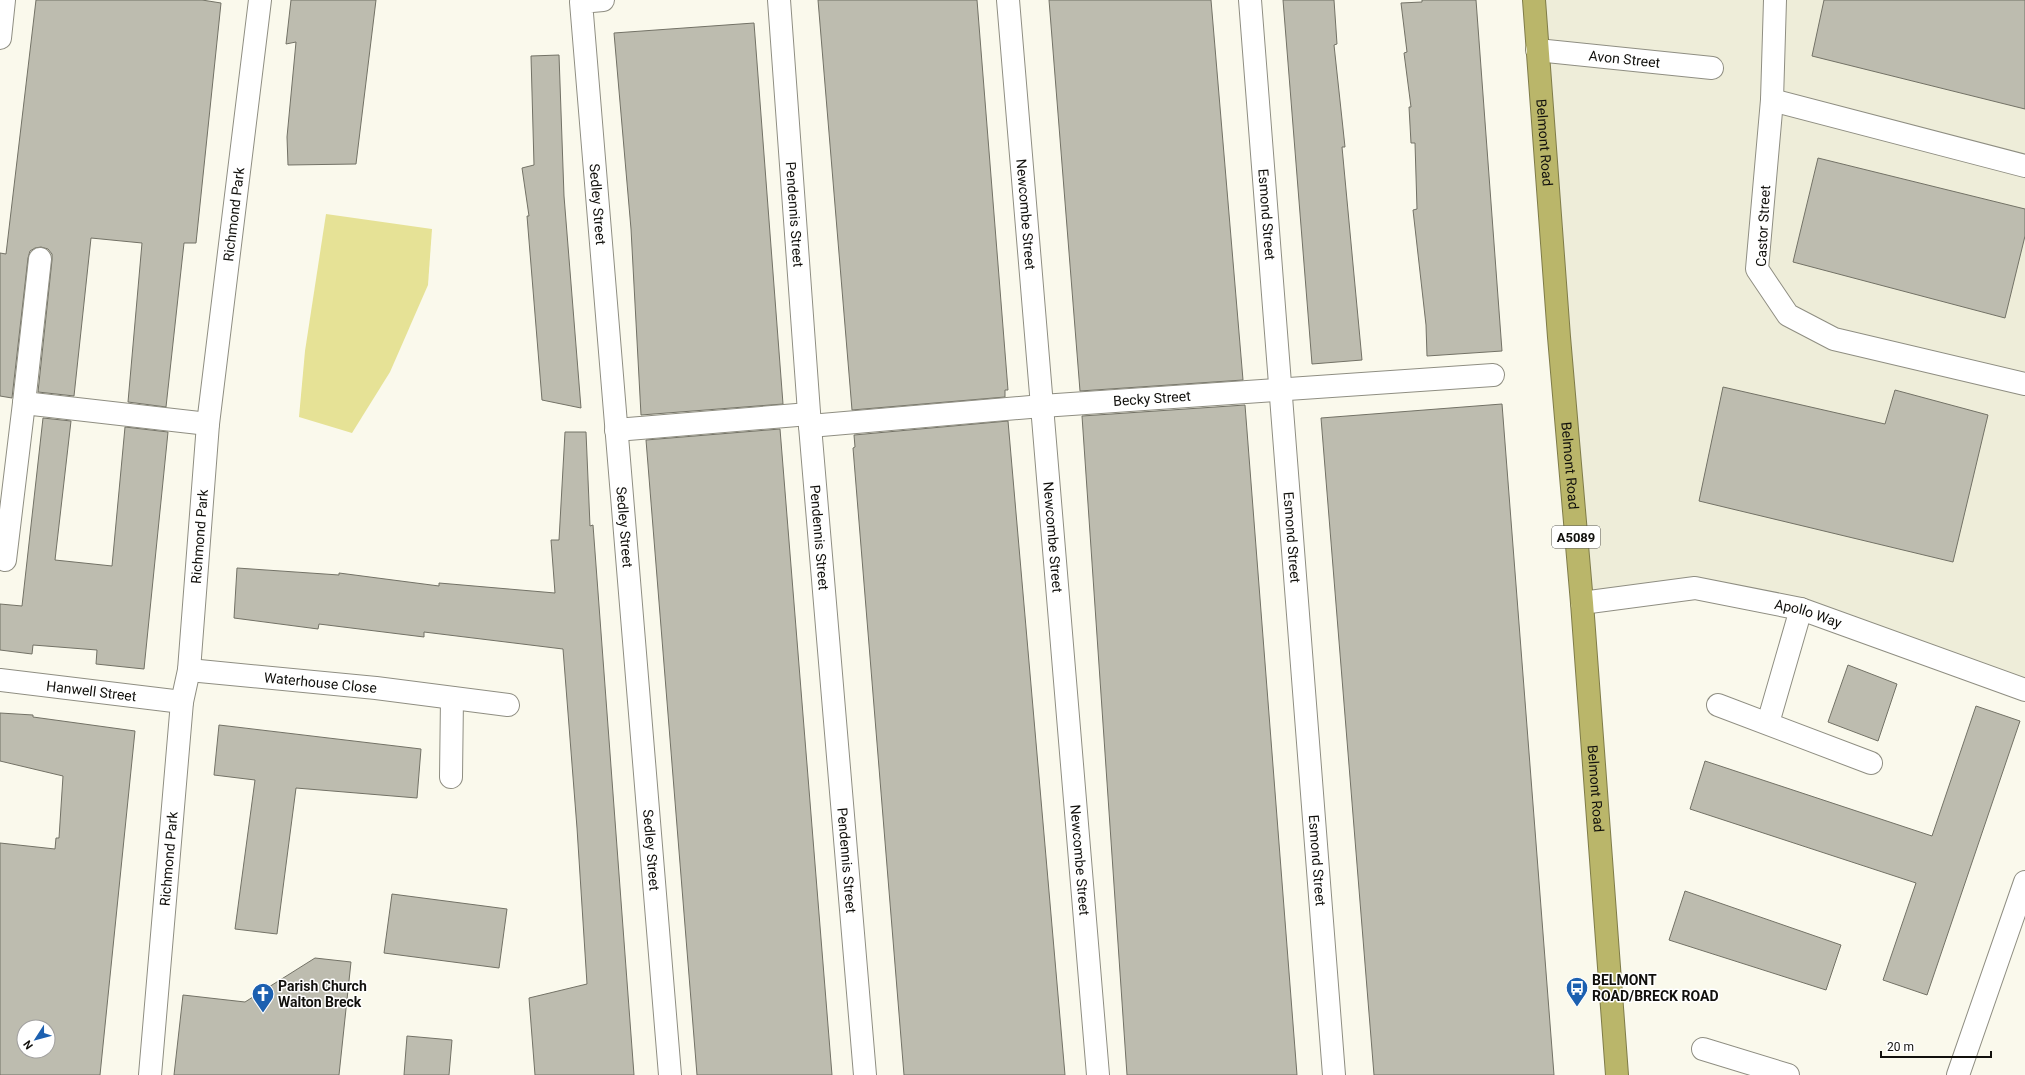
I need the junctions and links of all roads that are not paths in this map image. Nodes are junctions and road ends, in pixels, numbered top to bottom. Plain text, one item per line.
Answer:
1 (4, 0) edge
2 (260, 0) edge
3 (603, 0) edge
4 (779, 0) edge
5 (1008, 0) edge
6 (1250, 0) edge
7 (1534, 0) edge
8 (1776, 0) edge
9 (0, 38) edge
10 (1536, 50) junction
11 (1712, 68) dead end
12 (1772, 100) junction
13 (2025, 166) edge
14 (40, 259) dead end
15 (1493, 375) dead end
16 (2025, 384) edge
17 (1280, 390) junction
18 (24, 403) junction
19 (1042, 406) junction
20 (810, 420) junction
21 (208, 424) junction
22 (616, 430) junction
23 (5, 560) dead end
24 (1582, 604) junction
25 (1802, 609) junction
26 (189, 670) junction
27 (0, 680) edge
28 (2025, 690) edge
29 (452, 698) junction
30 (182, 702) junction
31 (508, 705) dead end
32 (1718, 705) dead end
33 (1768, 723) junction
34 (1871, 763) dead end
35 (451, 777) dead end
36 (2025, 882) edge
37 (1703, 1049) dead end
38 (150, 1075) edge
39 (670, 1075) edge
40 (865, 1075) edge
41 (1098, 1075) edge
42 (1334, 1075) edge
43 (1617, 1075) edge
44 (1788, 1075) edge
45 (1958, 1075) edge

1 - 9 street
2 - 21 street, Richmond Park
3 - 22 street, Sedley Street
4 - 20 street, Pendennis Street
5 - 19 street, Newcombe Street
6 - 17 street, Esmond Street
7 - 10 highway, Belmont Road / A5089
8 - 12 street, Castor Street
10 - 11 street, Avon Street
10 - 24 highway, Belmont Road / A5089
12 - 13 street
12 - 16 street, Castor Street
14 - 18 street
15 - 17 street, Becky Street
17 - 19 street, Becky Street
17 - 42 street, Esmond Street
18 - 21 street
18 - 23 street
19 - 20 street, Becky Street
19 - 41 street, Newcombe Street
20 - 22 street, Becky Street
20 - 40 street, Pendennis Street
21 - 26 street, Richmond Park
22 - 39 street, Sedley Street
24 - 25 street, Apollo Way
24 - 43 highway, Belmont Road / A5089
25 - 28 street, Apollo Way
25 - 33 street
26 - 29 street, Waterhouse Close
26 - 30 street, Richmond Park
27 - 30 street, Hanwell Street
29 - 31 street, Waterhouse Close
29 - 35 street
30 - 38 street, Richmond Park
32 - 33 street
33 - 34 street
36 - 45 street
37 - 44 street

